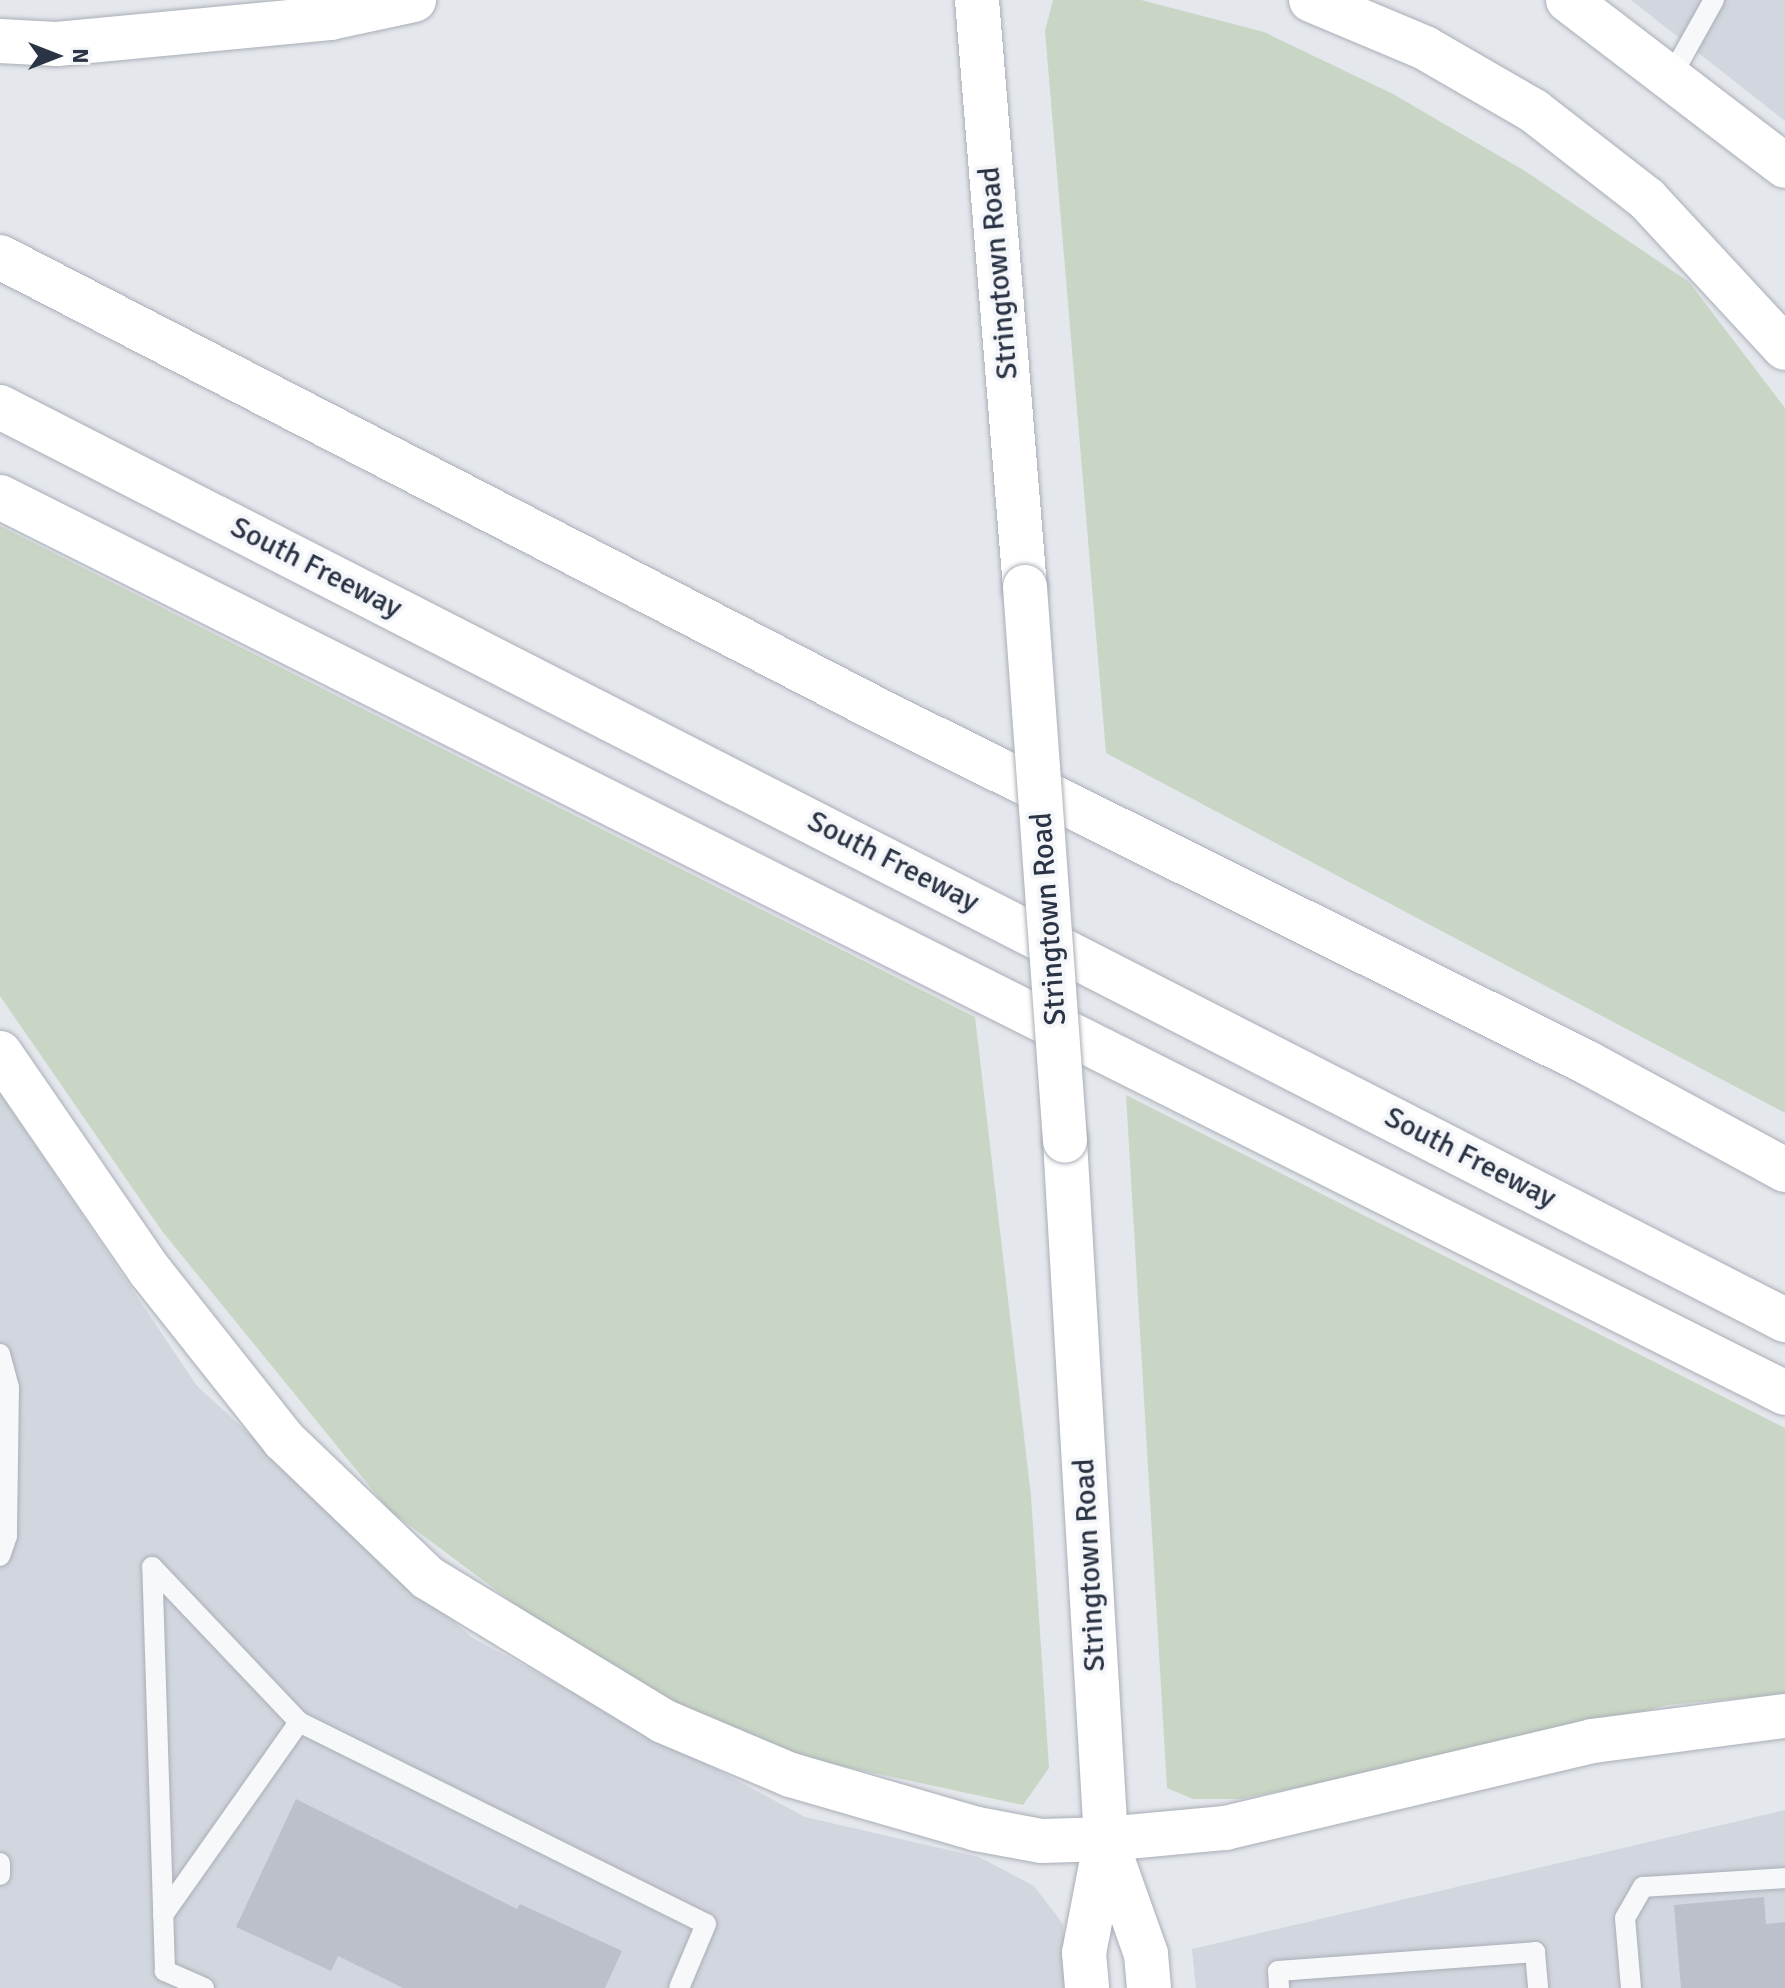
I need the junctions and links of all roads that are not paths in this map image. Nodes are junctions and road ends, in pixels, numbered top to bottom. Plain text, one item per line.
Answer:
1 (414, 0) edge
2 (977, 0) edge
3 (1311, 0) edge
4 (1568, 0) edge
5 (1714, 0) edge
6 (0, 41) edge
7 (1672, 75) junction
8 (1782, 156) edge
9 (0, 257) edge
10 (1785, 348) edge
11 (0, 407) edge
12 (0, 497) edge
13 (0, 1053) edge
14 (1785, 1170) edge
15 (1785, 1320) edge
16 (0, 1354) edge
17 (1785, 1393) edge
18 (0, 1556) edge
19 (1785, 1716) edge
20 (299, 1722) junction
21 (1106, 1839) junction
22 (0, 1863) edge
23 (0, 1875) edge
24 (1785, 1878) edge
25 (163, 1915) junction
26 (204, 1988) edge
27 (679, 1988) edge
28 (1087, 1988) edge
29 (1149, 1988) edge
30 (1279, 1988) edge
31 (1538, 1988) edge
32 (1631, 1988) edge

1 - 6 main road
2 - 21 main road, Stringtown Road, bridge
3 - 10 main road
4 - 7 main road
5 - 7 lane
7 - 8 main road
9 - 14 main road
11 - 15 main road, South Freeway
12 - 17 main road
13 - 21 main road
16 - 18 lane
19 - 21 main road
20 - 25 lane
20 - 25 lane
20 - 27 lane
21 - 28 main road, Stringtown Road
21 - 29 main road, Stringtown Road
22 - 23 lane
24 - 32 lane
25 - 26 lane
30 - 31 lane

